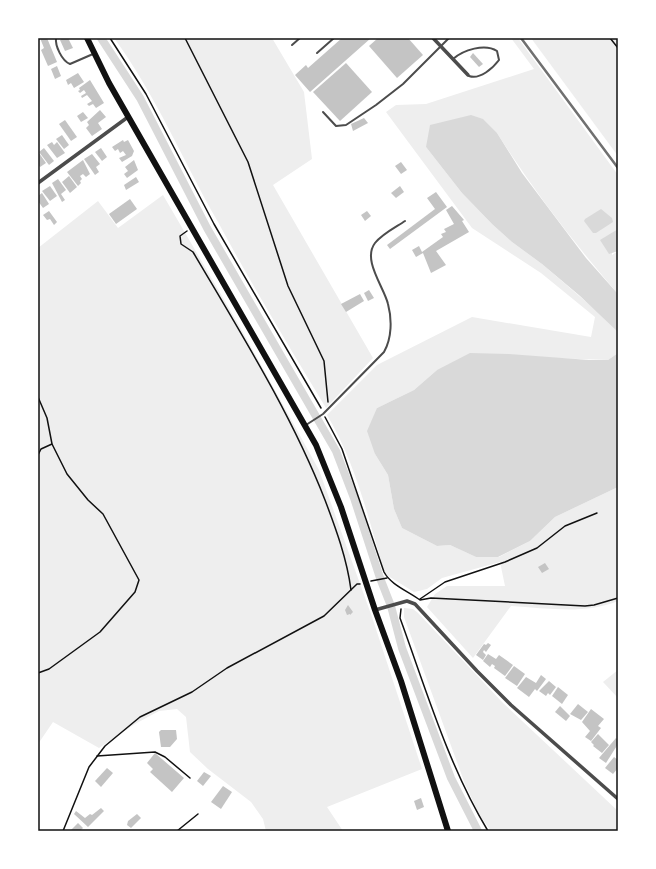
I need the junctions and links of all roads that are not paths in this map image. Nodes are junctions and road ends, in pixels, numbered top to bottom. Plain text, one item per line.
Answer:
1 (56, 38) edge
2 (86, 38) edge
3 (300, 38) edge
4 (334, 38) edge
5 (433, 38) edge
6 (448, 38) edge
7 (292, 45) dead end
8 (440, 46) junction
9 (317, 53) dead end
10 (93, 54) junction
11 (452, 59) junction
12 (468, 75) joint
13 (323, 112) dead end
14 (128, 117) junction
15 (38, 183) edge
16 (405, 220) dead end
17 (306, 425) junction
18 (375, 610) junction
19 (618, 799) edge
20 (448, 831) edge

1 - 10 lane
2 - 10 main road
3 - 7 lane
4 - 9 lane
5 - 8 street
6 - 8 lane
8 - 11 street
8 - 13 lane
10 - 14 main road
11 - 12 street
11 - 12 lane
14 - 15 street
14 - 17 main road
16 - 17 lane
17 - 18 main road
18 - 19 street
18 - 20 main road

